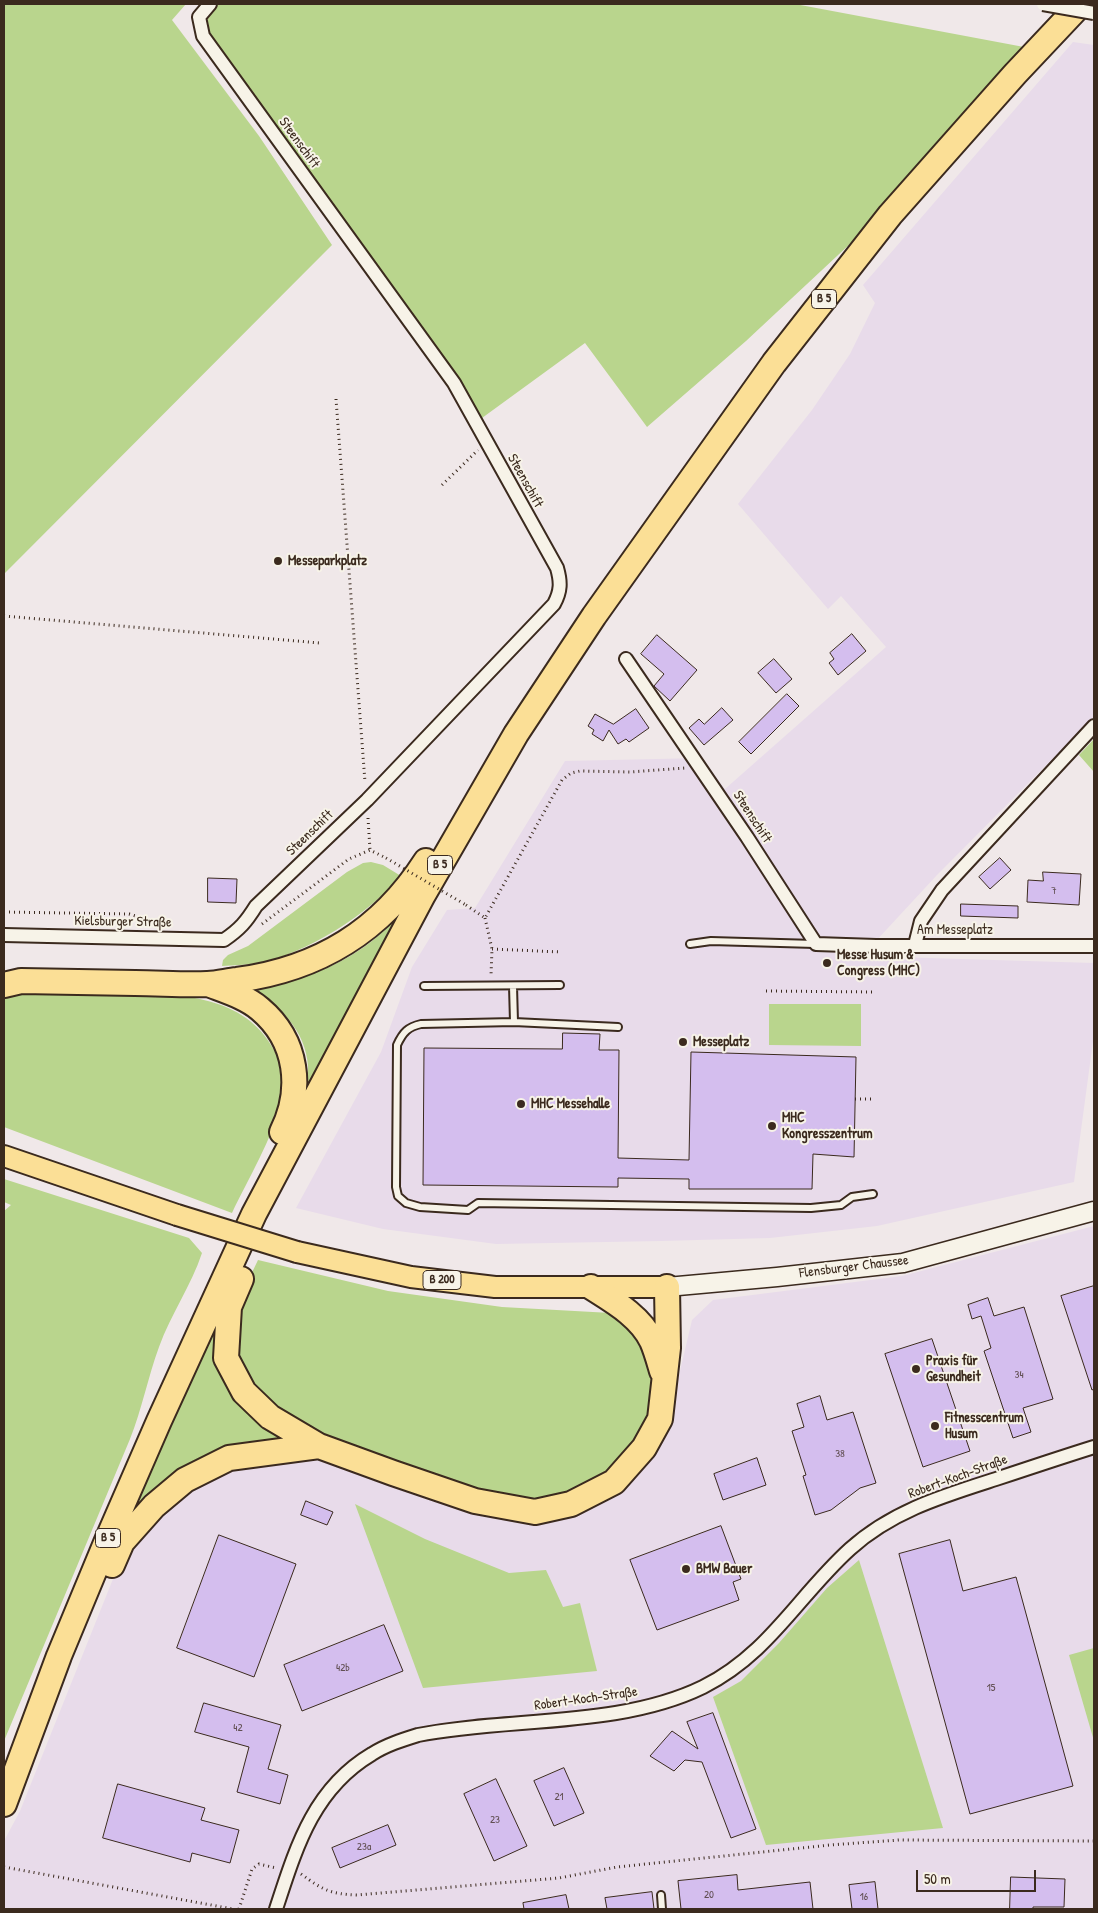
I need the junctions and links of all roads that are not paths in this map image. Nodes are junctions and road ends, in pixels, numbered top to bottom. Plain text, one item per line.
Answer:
1 (210, 4) edge
2 (1042, 4) edge
3 (1081, 4) edge
4 (1094, 13) edge
5 (626, 659) dead end
6 (1094, 726) edge
7 (516, 734) junction
8 (239, 930) joint
9 (4, 935) edge
10 (690, 944) dead end
11 (816, 944) junction
12 (915, 945) junction
13 (1094, 946) edge
14 (208, 984) junction
15 (560, 985) dead end
16 (4, 986) edge
17 (424, 986) dead end
18 (513, 986) junction
19 (514, 1022) junction
20 (618, 1027) dead end
21 (4, 1156) edge
22 (267, 1188) junction
23 (873, 1194) dead end
24 (1094, 1211) edge
25 (254, 1214) junction
26 (591, 1287) junction
27 (667, 1287) junction
28 (665, 1380) junction
29 (319, 1446) junction
30 (1094, 1447) edge
31 (59, 1656) junction
32 (4, 1804) edge
33 (661, 1895) dead end
34 (276, 1909) edge
35 (662, 1909) edge

1 - 8 street, Steenschift
2 - 4 street, bridge
3 - 7 highway, B 5
5 - 11 street, Steenschift
6 - 12 street
7 - 14 highway
7 - 22 highway, B 5
8 - 9 street, Kielsburger Straße
10 - 11 lane
11 - 12 street, Am Messeplatz
12 - 13 street, Am Messeplatz
14 - 16 highway
14 - 25 highway
15 - 18 lane
17 - 18 lane
18 - 19 lane
19 - 20 lane
19 - 23 lane
21 - 26 main road, B 200, bridge
22 - 25 highway, B 5
22 - 29 highway
24 - 27 main road, Flensburger Chaussee
25 - 31 highway, B 5
26 - 27 main road, B 200
26 - 28 highway
27 - 28 highway
28 - 29 highway
29 - 31 highway
30 - 34 street, Robert-Koch-Straße
31 - 32 highway, B 5
33 - 35 lane

